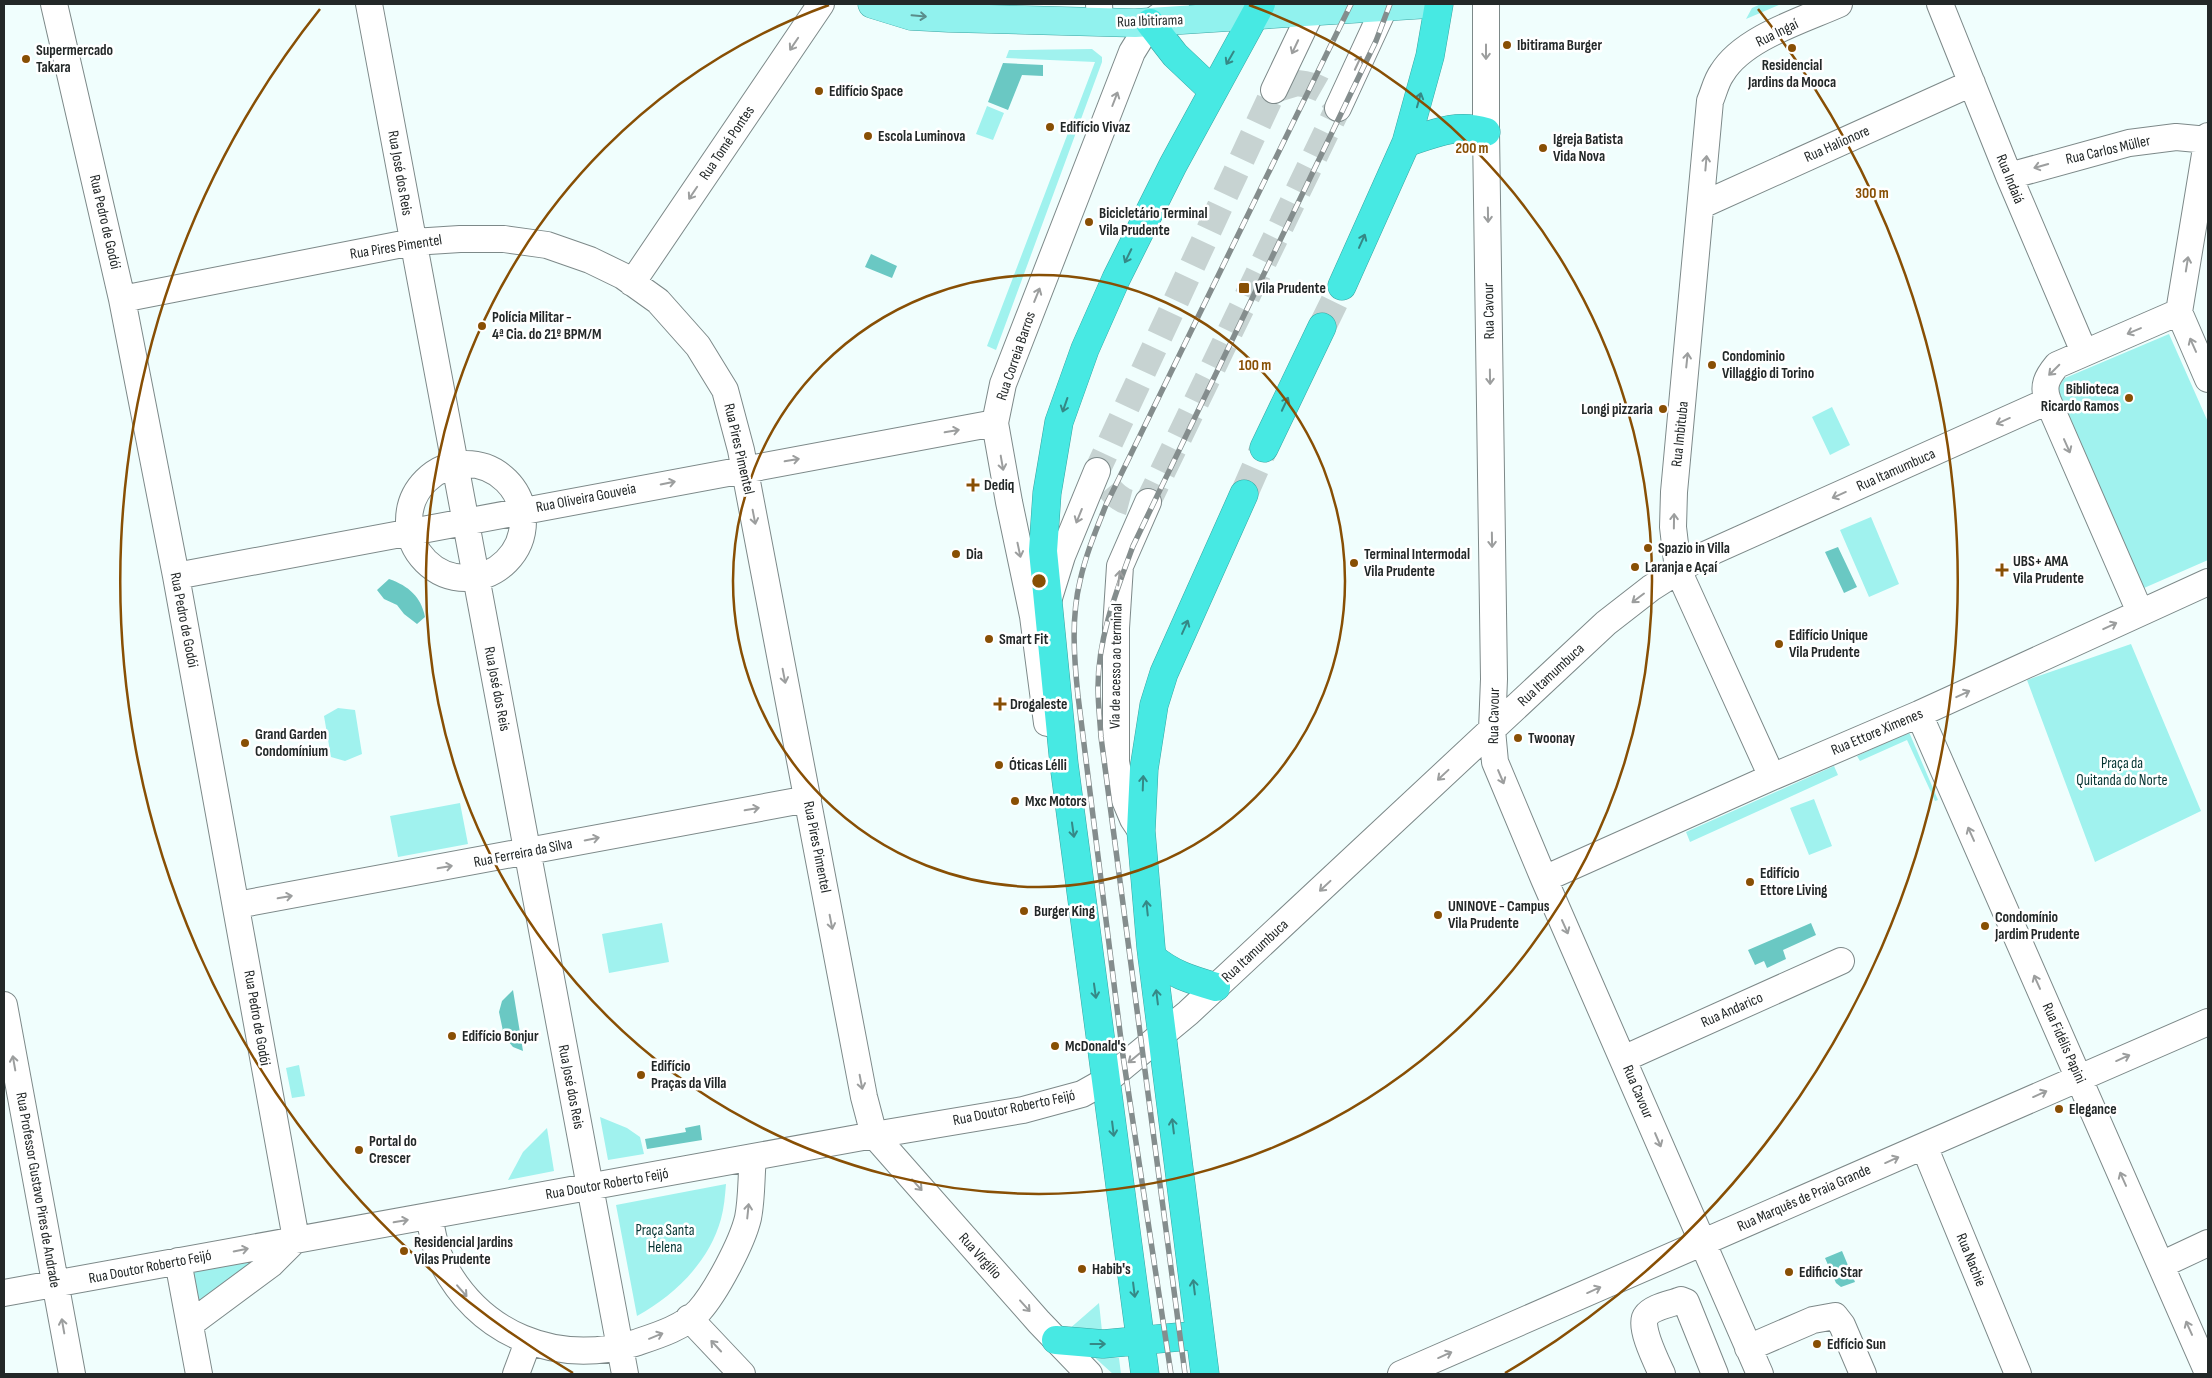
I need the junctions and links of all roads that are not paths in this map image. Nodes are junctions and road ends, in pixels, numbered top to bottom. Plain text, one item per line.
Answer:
1 (54, 4) edge
2 (369, 4) edge
3 (821, 4) edge
4 (872, 4) edge
5 (1176, 4) edge
6 (1429, 4) edge
7 (1439, 4) edge
8 (1486, 4) edge
9 (1839, 4) edge
10 (1940, 4) edge
11 (1386, 6) edge
12 (1313, 8) edge
13 (1258, 10) edge
14 (1099, 13) edge
15 (1150, 23) junction
16 (1721, 73) joint
17 (1972, 83) junction
18 (1212, 90) junction
19 (1274, 90) dead end
20 (1338, 108) dead end
21 (1486, 132) junction
22 (2208, 139) edge
23 (1406, 143) junction
24 (2009, 176) junction
25 (1702, 205) junction
26 (413, 242) junction
27 (632, 283) junction
28 (1342, 286) tunnel mouth
29 (122, 299) junction
30 (2179, 312) junction
31 (1322, 326) tunnel mouth
32 (2084, 352) junction
33 (2208, 379) edge
34 (2048, 401) junction
35 (996, 423) junction
36 (1264, 448) tunnel mouth
37 (455, 465) junction
38 (744, 469) junction
39 (1097, 471) dead end
40 (1244, 494) tunnel mouth
41 (1148, 502) dead end
42 (522, 510) junction
43 (466, 521) junction
44 (409, 532) junction
45 (1678, 570) junction
46 (176, 576) junction
47 (476, 578) junction
48 (2206, 590) edge
49 (1046, 604) junction
50 (2140, 612) junction
51 (1918, 714) junction
52 (1492, 730) junction
53 (1064, 764) junction
54 (1772, 777) junction
55 (808, 798) junction
56 (1141, 832) junction
57 (527, 852) junction
58 (1544, 879) junction
59 (237, 905) junction
60 (1152, 957) junction
61 (1841, 961) dead end
62 (1216, 987) junction
63 (4, 1005) edge
64 (2208, 1022) edge
65 (1162, 1036) junction
66 (1623, 1059) junction
67 (2079, 1078) junction
68 (1107, 1080) junction
69 (919, 1127) junction
70 (874, 1135) junction
71 (1924, 1146) junction
72 (753, 1157) junction
73 (894, 1158) junction
74 (590, 1188) junction
75 (429, 1216) junction
76 (296, 1239) junction
77 (1702, 1242) junction
78 (2208, 1243) edge
79 (178, 1261) junction
80 (2161, 1265) junction
81 (55, 1284) junction
82 (4, 1293) edge
83 (1727, 1300) junction
84 (1691, 1315) junction
85 (689, 1318) junction
86 (190, 1324) junction
87 (1200, 1335) junction
88 (1056, 1340) junction
89 (1140, 1341) junction
90 (528, 1342) junction
91 (620, 1347) junction
92 (1748, 1348) junction
93 (1415, 1371) edge
94 (2208, 1373) edge
95 (72, 1374) edge
96 (199, 1374) edge
97 (516, 1374) edge
98 (625, 1374) edge
99 (742, 1374) edge
100 (1089, 1374) edge
101 (1145, 1374) edge
102 (1205, 1374) edge
103 (1662, 1374) edge
104 (1715, 1374) edge
105 (1760, 1374) edge
106 (1863, 1374) edge
107 (2018, 1374) edge

1 - 29 street, Rua Pedro de Godói
2 - 26 street, Rua José dos Reis
3 -> 27 street, Rua Tomé Pontes
4 -> 14 main road, Rua Ibitirama
5 - 15 street
6 - 11 main road, Rua Ibitirama
23 -> 7 highway
8 -> 21 street, Rua Cavour
9 - 16 street, Rua Ingaí
10 - 17 street, Rua Indaiá
11 - 12 main road, Rua Ibitirama
20 -> 11 street
12 - 13 main road, Rua Ibitirama
12 -> 19 street
13 - 15 main road, Rua Ibitirama
13 -> 18 highway
14 - 15 main road, Rua Ibitirama
15 - 18 highway
35 -> 15 street, Rua Correia Barros
25 -> 16 street, Rua Imbituba
17 - 24 street, Rua Indaiá
17 - 25 street, Rua Halionore
18 -> 49 highway
21 - 23 highway
21 -> 52 street, Rua Cavour
22 -> 24 street, Rua Carlos Müller
30 -> 22 street
28 -> 23 highway
24 - 32 street, Rua Indaiá
45 -> 25 street, Rua Imbituba
26 - 27 street, Rua Pires Pimentel
26 - 29 street, Rua Pires Pimentel
26 - 37 street, Rua José dos Reis
27 - 38 street, Rua Pires Pimentel
29 - 46 street, Rua Pedro de Godói
30 -> 32 street
33 -> 30 street
36 -> 31 highway
32 -> 34 street
34 -> 45 street, Rua Itamumbuca
34 -> 50 street
38 -> 35 street, Rua Oliveira Gouveia
35 -> 53 street, Rua Correia Barros
37 - 42 street
37 - 43 street, Rua José dos Reis
37 - 44 street
42 -> 38 street, Rua Oliveira Gouveia
38 -> 55 street, Rua Pires Pimentel
39 -> 49 street
56 -> 40 highway
56 -> 41 street, Via de acesso ao terminal
42 - 43 street, Rua Oliveira Gouveia
42 - 47 street
43 - 44 street, Rua Oliveira Gouveia
43 - 47 street, Rua José dos Reis
44 - 46 street, Rua Oliveira Gouveia
44 - 47 street
45 -> 52 street, Rua Itamumbuca
45 - 54 street, Rua Imbituba
46 - 59 street, Rua Pedro de Godói
47 - 57 street, Rua José dos Reis
48 - 50 street, Rua Ettore Ximenes
49 - 53 highway
51 -> 50 street, Rua Ettore Ximenes
51 - 54 street, Rua Ettore Ximenes
67 -> 51 street, Rua Fidélis Papini
52 -> 58 street, Rua Cavour
52 -> 62 street, Rua Itamumbuca
53 -> 68 highway
54 - 58 street, Rua Ettore Ximenes
57 -> 55 street, Rua Ferreira da Silva
55 -> 70 street, Rua Pires Pimentel
60 -> 56 highway
59 -> 57 street, Rua Ferreira da Silva
57 - 74 street, Rua José dos Reis
58 -> 66 street, Rua Cavour
59 - 76 street, Rua Pedro de Godói
60 - 62 highway
65 -> 60 highway
61 - 66 street, Rua Andarico
62 - 65 street, Rua Itamumbuca
81 -> 63 street, Rua Professor Gustavo Pires de Andrade
67 -> 64 street, Rua Marquês de Praia Grande
65 -> 68 street, Rua Itamumbuca
87 -> 65 highway
66 -> 77 street, Rua Cavour
71 -> 67 street, Rua Marquês de Praia Grande
80 -> 67 street, Rua Fidélis Papini
68 - 69 street, Rua Doutor Roberto Feijó
68 -> 89 highway
69 - 70 street, Rua Doutor Roberto Feijó
69 - 73 street
70 - 72 street, Rua Doutor Roberto Feijó
70 - 73 street, Rua Virgílio
77 -> 71 street, Rua Marquês de Praia Grande
71 - 107 street, Rua Nachie
72 - 74 street, Rua Doutor Roberto Feijó
85 -> 72 street
73 -> 88 street, Rua Virgílio
74 - 75 street, Rua Doutor Roberto Feijó
74 - 91 street, Rua José dos Reis
76 -> 75 street, Rua Doutor Roberto Feijó
75 -> 90 street
79 -> 76 street, Rua Doutor Roberto Feijó
76 - 86 street
77 - 83 street, Rua Cavour
93 -> 77 street, Rua Marquês de Praia Grande
78 - 80 street
79 - 81 street, Rua Doutor Roberto Feijó
79 - 86 street
94 -> 80 street, Rua Fidélis Papini
81 - 82 street, Rua Doutor Roberto Feijó
95 -> 81 street, Rua Professor Gustavo Pires de Andrade
83 - 84 street
83 - 92 street, Rua Cavour
84 - 103 street
84 - 104 street
91 -> 85 street
99 -> 85 street
86 - 96 street
87 - 89 highway
87 - 102 highway
88 -> 89 highway
88 - 100 street, Rua Virgílio
89 - 101 highway
90 - 91 street
90 - 97 street
91 - 98 street, Rua José dos Reis
92 - 105 street, Rua Cavour
92 - 106 street

